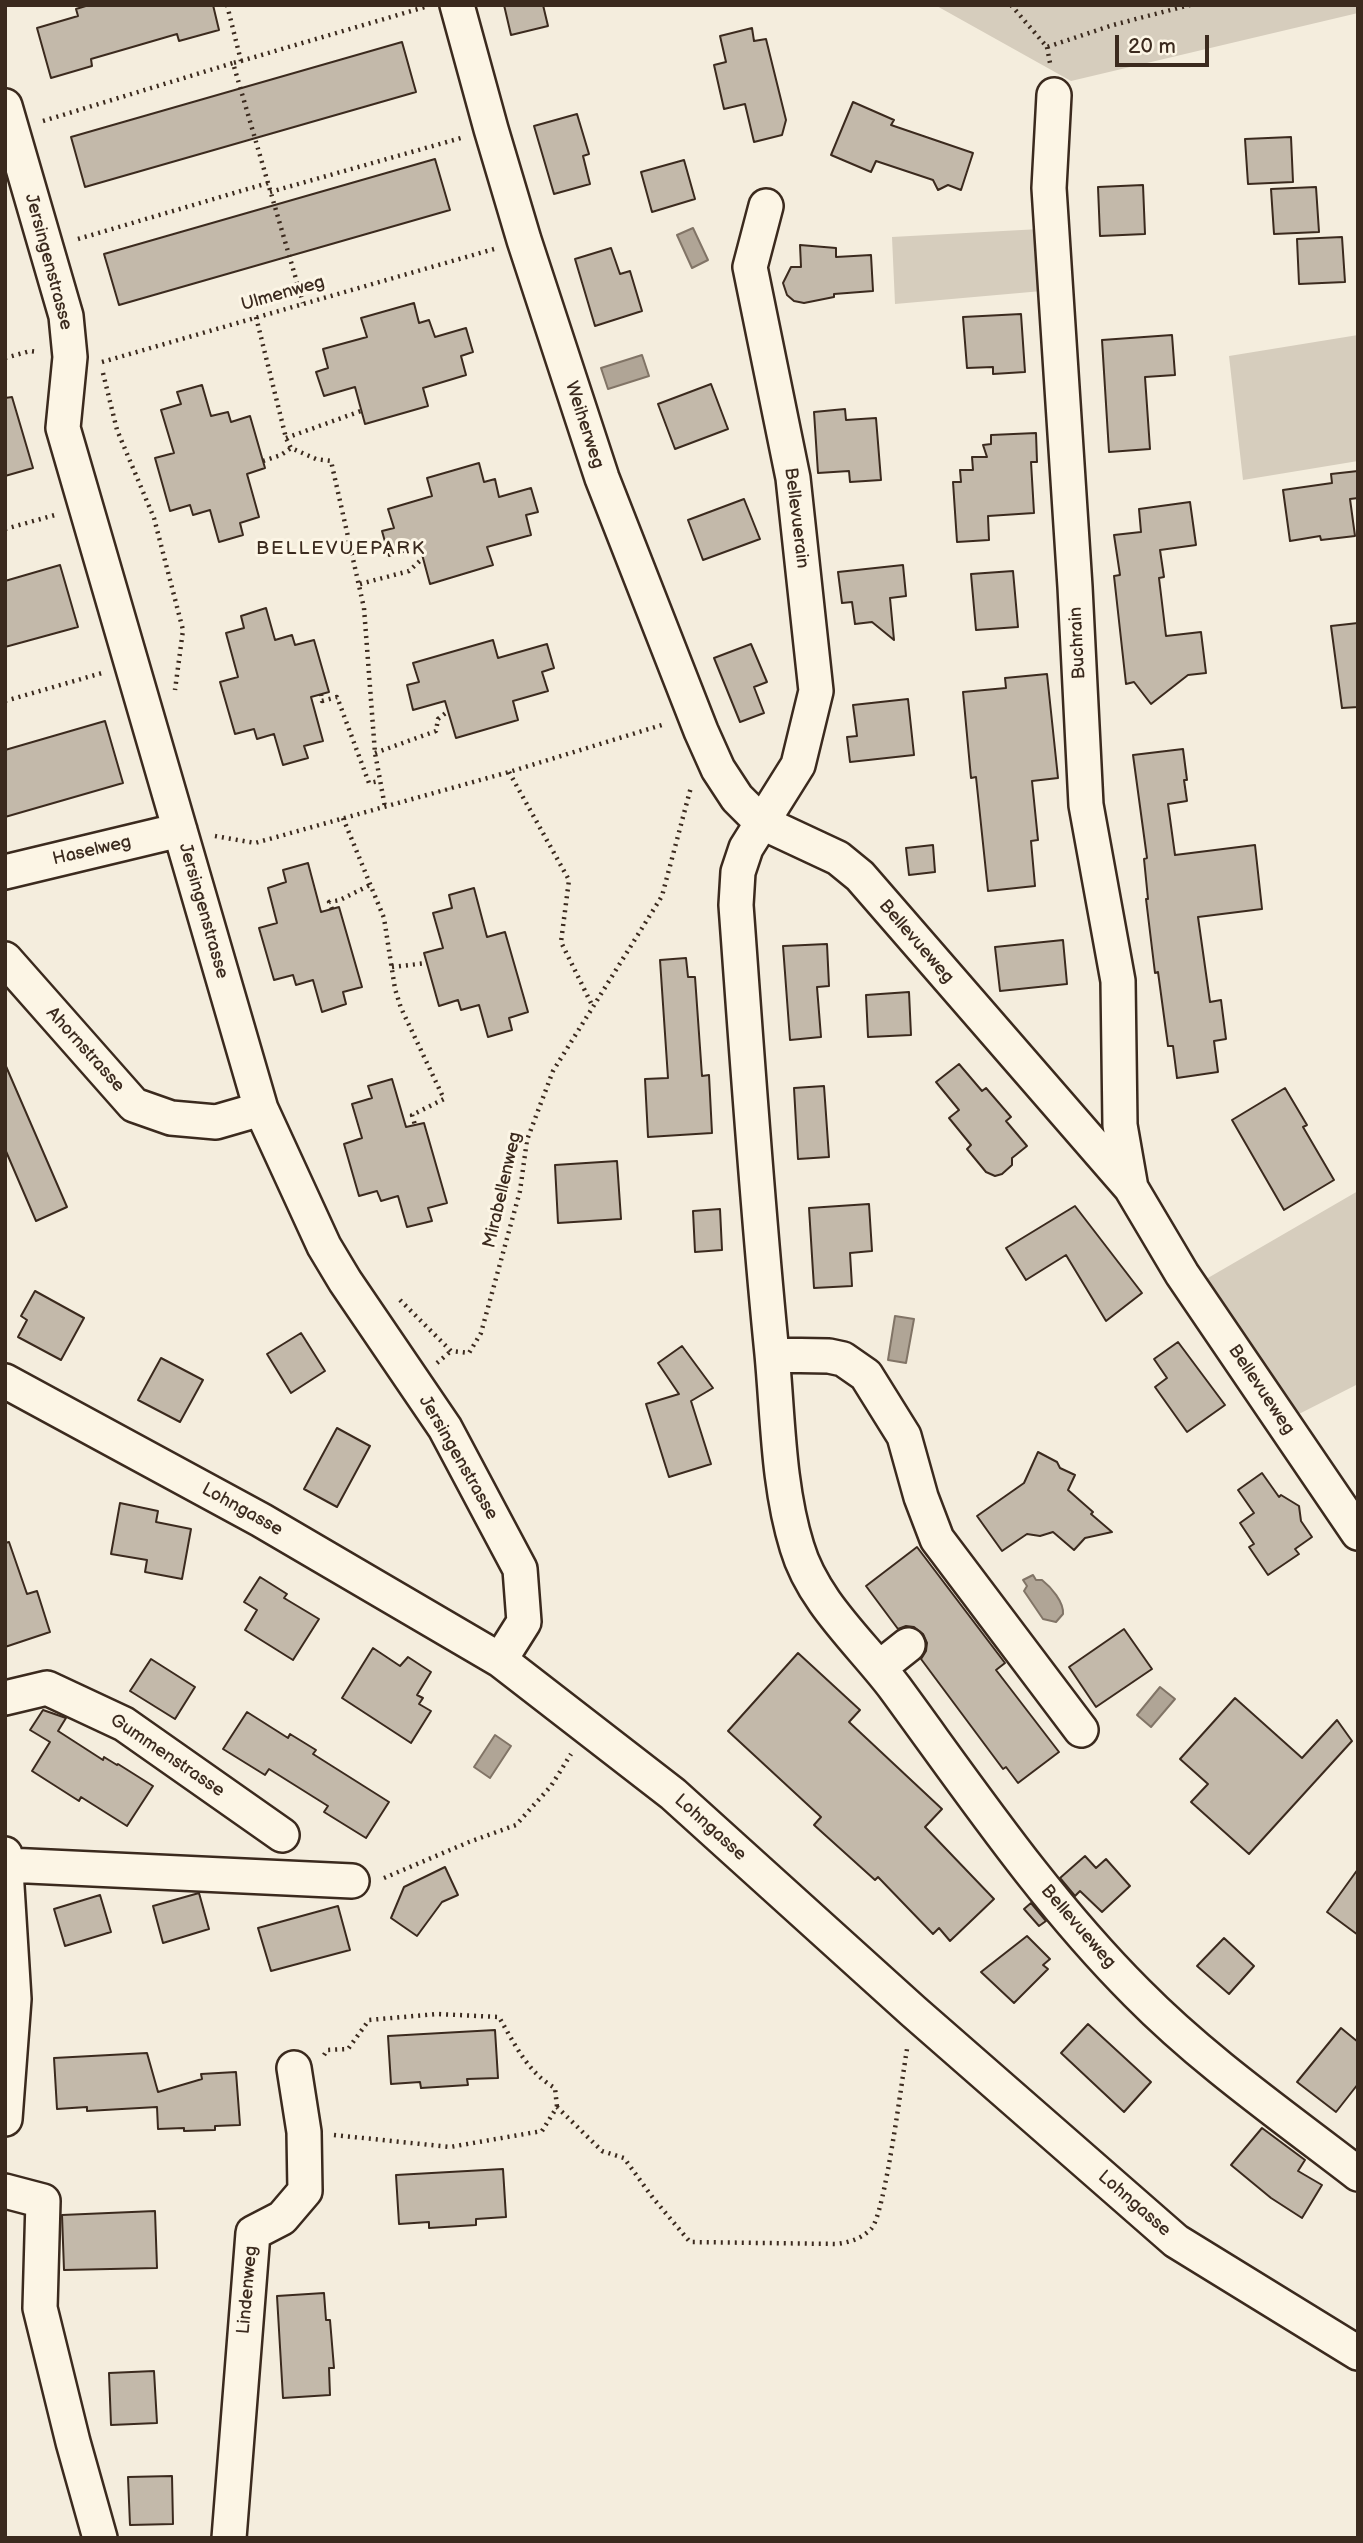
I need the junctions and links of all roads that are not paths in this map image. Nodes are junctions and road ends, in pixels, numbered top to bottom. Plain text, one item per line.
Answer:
1 (457, 5) edge
2 (1054, 95) dead end
3 (5, 106) edge
4 (766, 206) dead end
5 (761, 822) junction
6 (180, 830) junction
7 (5, 872) edge
8 (5, 959) edge
9 (261, 1108) junction
10 (1131, 1188) junction
11 (772, 1355) junction
12 (5, 1381) edge
13 (1358, 1533) edge
14 (908, 1645) dead end
15 (500, 1660) junction
16 (879, 1668) junction
17 (5, 1698) edge
18 (1080, 1730) dead end
19 (282, 1835) dead end
20 (6, 1860) edge
21 (352, 1881) road end
22 (295, 2068) road end
23 (5, 2119) edge
24 (1358, 2174) edge
25 (5, 2191) edge
26 (1358, 2353) edge
27 (100, 2538) edge
28 (229, 2538) edge

1 - 5 street, Weiherweg
2 - 10 street, Buchrain
3 - 6 street, Jersingenstrasse
4 - 5 street, Bellevuerain
5 - 10 street, Bellevueweg
5 - 11 street, Bellevueweg
6 - 7 street, Haselweg
6 - 9 street, Jersingenstrasse
8 - 9 street, Ahornstrasse
9 - 15 street, Jersingenstrasse
10 - 13 street, Bellevueweg
11 - 16 street, Bellevueweg
11 - 18 street
12 - 15 street, Lohngasse
14 - 16 street
15 - 26 street, Lohngasse
16 - 24 street, Bellevueweg
17 - 19 street, Gummenstrasse
20 - 21 street
20 - 23 street
22 - 28 street, Lindenweg
25 - 27 street

